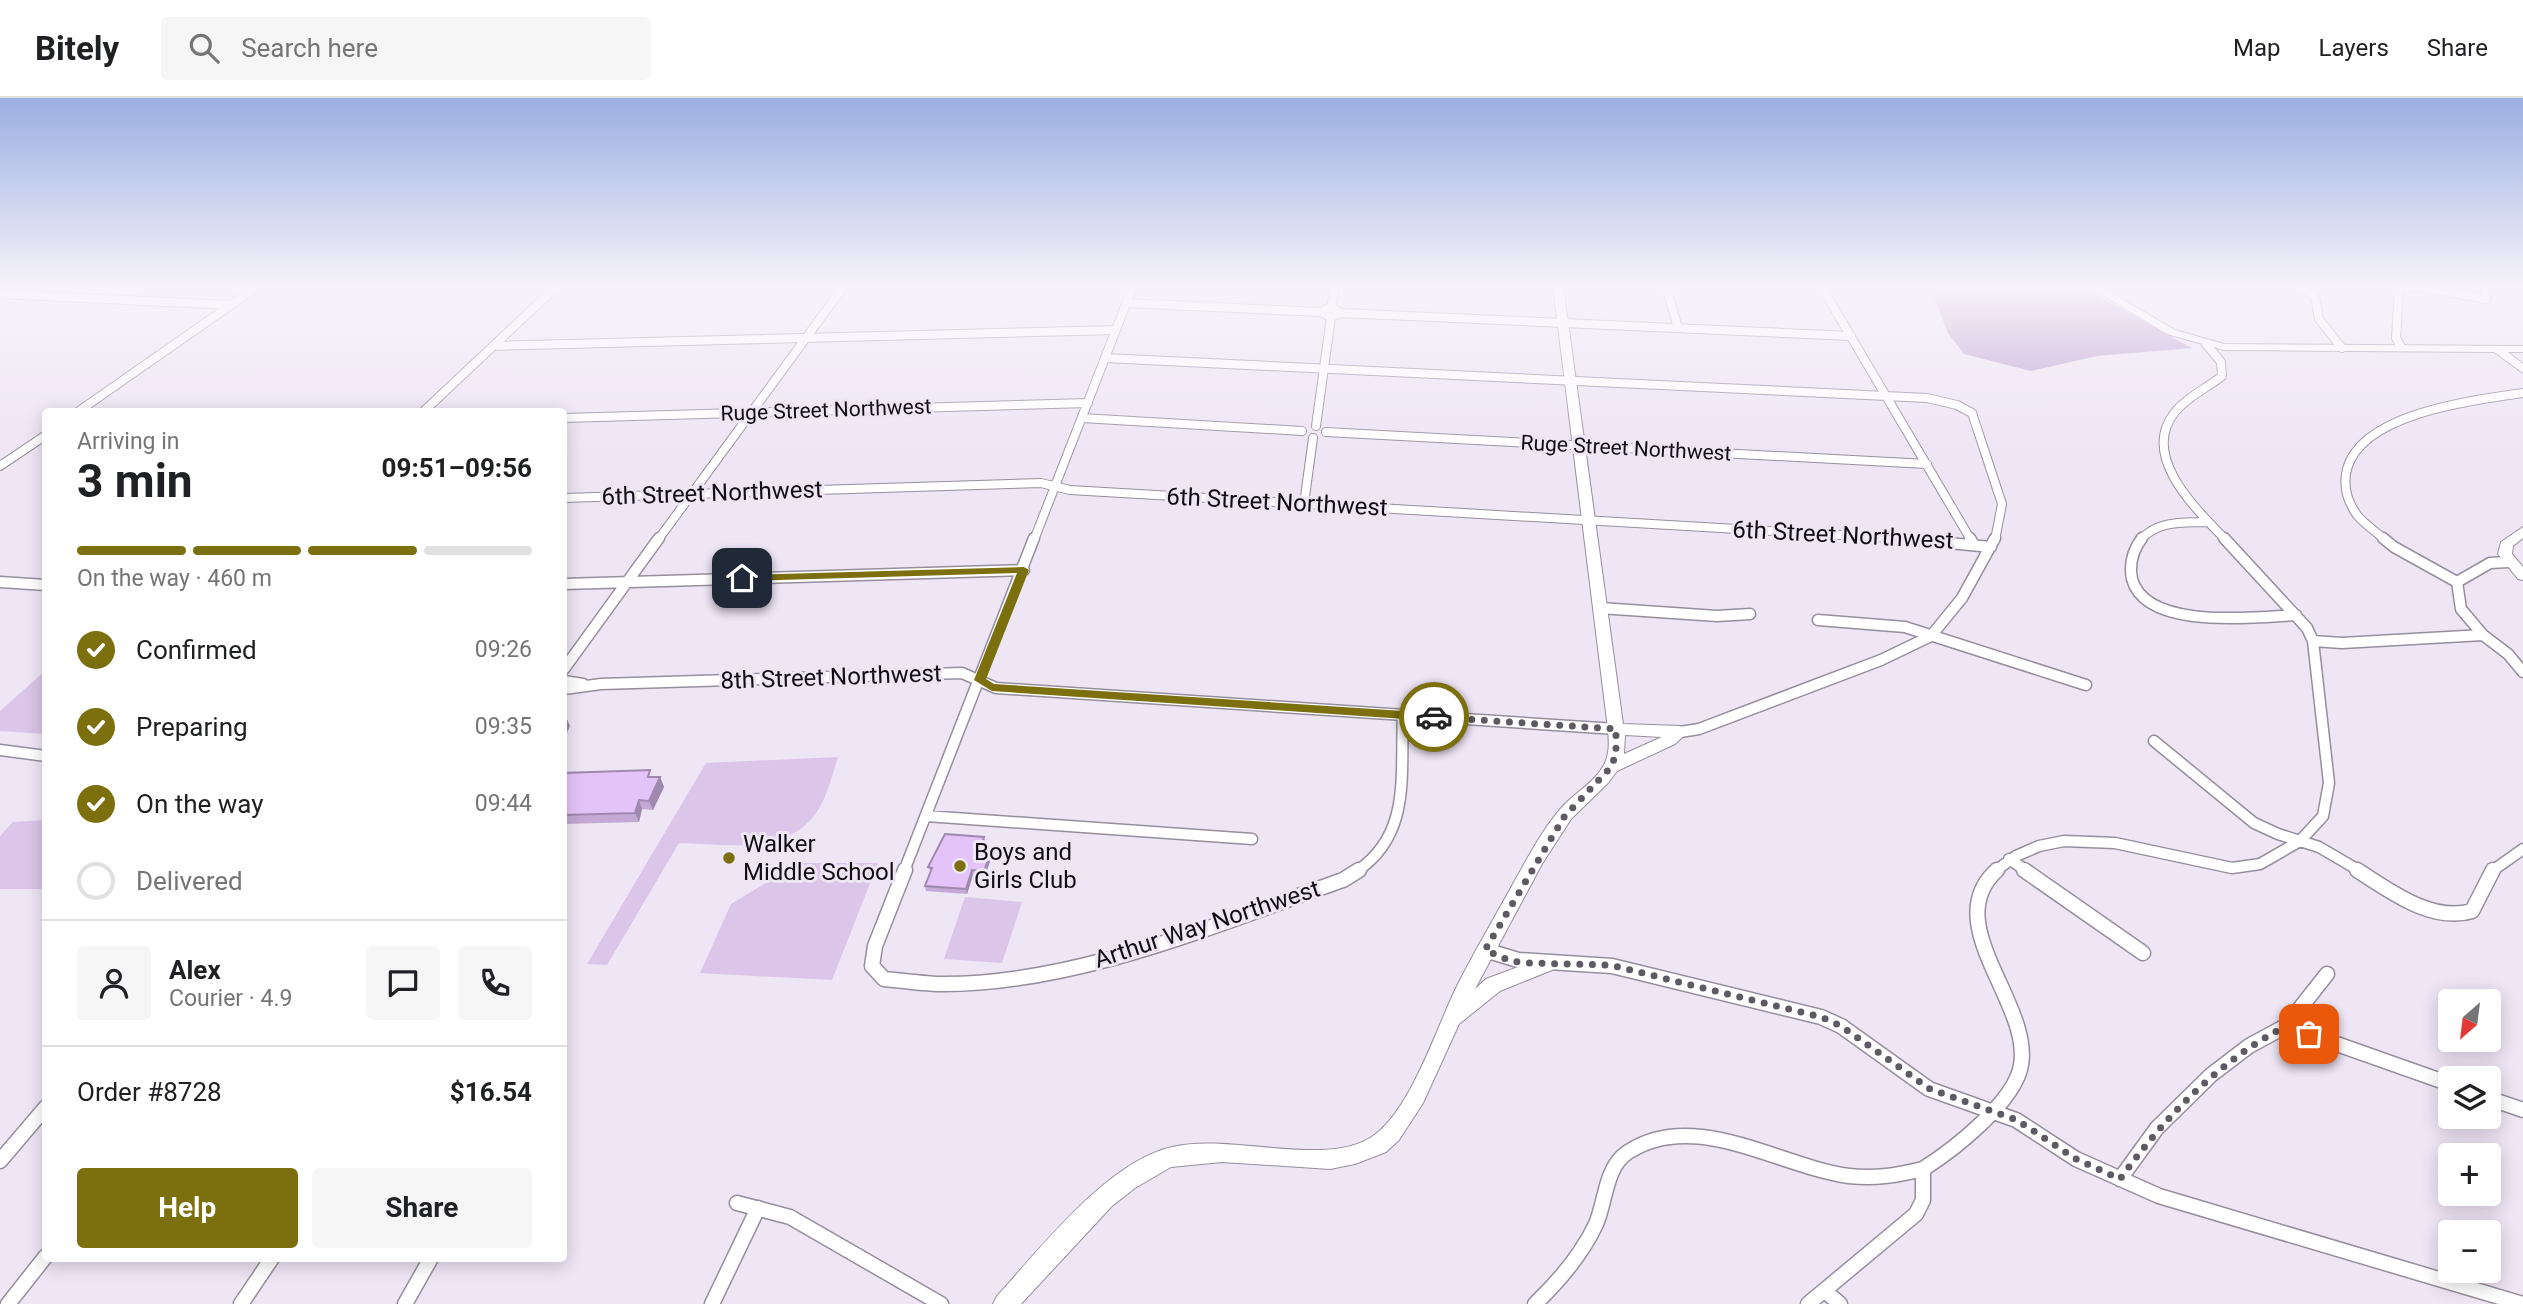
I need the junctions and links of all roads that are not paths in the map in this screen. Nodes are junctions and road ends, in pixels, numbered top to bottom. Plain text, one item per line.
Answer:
1 (177, 342) edge
2 (497, 342) edge
3 (622, 342) edge
4 (802, 342) edge
5 (1111, 342) edge
6 (1328, 342) edge
7 (1564, 342) edge
8 (1855, 342) edge
9 (2201, 342) edge
10 (2337, 342) edge
11 (2398, 342) edge
12 (2206, 344) junction
13 (493, 346) junction
14 (2495, 346) junction
15 (2401, 347) junction
16 (2342, 348) junction
17 (2523, 349) edge
18 (1105, 358) junction
19 (1324, 368) junction
20 (2523, 370) edge
21 (1569, 380) junction
22 (2523, 393) edge
23 (1885, 396) junction
24 (1087, 403) junction
25 (83, 408) edge
26 (427, 408) edge
27 (751, 412) junction
28 (567, 418) edge
29 (1082, 418) junction
30 (1316, 426) junction
31 (1302, 431) junction
32 (1326, 432) junction
33 (42, 438) edge
34 (1313, 438) junction
35 (1578, 445) junction
36 (1927, 464) junction
37 (0, 466) edge
38 (1056, 487) junction
39 (692, 494) junction
40 (567, 498) edge
41 (1304, 504) junction
42 (1587, 520) junction
43 (2207, 522) junction
44 (2523, 531) edge
45 (1973, 543) junction
46 (1991, 547) junction
47 (2508, 562) junction
48 (1024, 570) junction
49 (2523, 576) edge
50 (0, 582) edge
51 (627, 582) junction
52 (2457, 582) junction
53 (567, 584) edge
54 (42, 585) edge
55 (1600, 608) junction
56 (1750, 614) dead end
57 (2296, 615) junction
58 (1818, 620) dead end
59 (2483, 635) junction
60 (1931, 636) junction
61 (2313, 641) junction
62 (567, 665) edge
63 (2523, 672) edge
64 (980, 680) junction
65 (567, 682) edge
66 (586, 685) junction
67 (2086, 685) dead end
68 (567, 689) edge
69 (1403, 715) junction
70 (1616, 729) junction
71 (1680, 732) junction
72 (2154, 741) dead end
73 (0, 750) edge
74 (42, 755) edge
75 (1611, 767) junction
76 (926, 816) junction
77 (1252, 839) dead end
78 (2301, 842) junction
79 (2523, 849) edge
80 (2009, 859) junction
81 (1485, 950) junction
82 (2143, 953) dead end
83 (1550, 963) junction
84 (2327, 974) dead end
85 (1449, 1023) junction
86 (2286, 1026) junction
87 (2438, 1080) edge
88 (2501, 1102) edge
89 (1990, 1110) junction
90 (2523, 1110) edge
91 (42, 1111) edge
92 (5, 1147) edge
93 (0, 1161) edge
94 (1923, 1169) junction
95 (2120, 1179) junction
96 (737, 1203) dead end
97 (758, 1208) junction
98 (42, 1261) edge
99 (269, 1262) edge
100 (429, 1262) edge
101 (1825, 1291) junction
102 (8, 1304) edge
103 (241, 1304) edge
104 (405, 1304) edge
105 (712, 1304) edge
106 (941, 1304) edge
107 (1005, 1304) edge
108 (1535, 1304) edge
109 (1808, 1304) edge
110 (1840, 1304) edge
111 (2523, 1304) edge

1 - 25 street
2 - 13 street
3 - 13 street
4 - 27 street
5 - 18 street
6 - 19 street
7 - 21 street
8 - 23 street
9 - 12 street
10 - 16 street
11 - 15 street
12 - 16 street
12 - 43 street
13 - 26 street
14 - 15 street
14 - 17 street
14 - 20 street
15 - 16 street
18 - 19 street
18 - 24 street
19 - 21 street
19 - 30 street
21 - 23 street
21 - 35 street
22 - 52 street
23 - 36 street
23 - 46 street
24 - 27 street, Ruge Street Northwest
24 - 29 street
27 - 28 street, Ruge Street Northwest
27 - 39 street
29 - 31 street
29 - 38 street
30 - 31 street
30 - 32 street
31 - 34 street
32 - 34 street
32 - 35 street, Ruge Street Northwest
33 - 37 street
34 - 41 street
35 - 36 street, Ruge Street Northwest
35 - 42 street
36 - 45 street
38 - 39 street, 6th Street Northwest
38 - 41 street, 6th Street Northwest
38 - 48 street
39 - 40 street, 6th Street Northwest
39 - 51 street
41 - 42 street, 6th Street Northwest
42 - 45 street, 6th Street Northwest
42 - 55 street
43 - 57 street
43 - 57 street
44 - 47 street
45 - 46 street, 6th Street Northwest
46 - 60 street
47 - 49 street
47 - 52 street
48 - 51 street
48 - 64 street
50 - 54 street
51 - 53 street
51 - 62 street
52 - 59 street
55 - 56 street
55 - 70 street
57 - 61 street
58 - 60 street
59 - 61 street
59 - 63 street
60 - 67 street
60 - 71 street
61 - 78 street
64 - 66 street, 8th Street Northwest
64 - 69 street, 8th Street Northwest
64 - 76 street
65 - 66 street, 8th Street Northwest
66 - 68 street, 8th Street Northwest
69 - 70 street, 8th Street Northwest
69 - 76 street, Arthur Way Northwest
70 - 71 street
70 - 75 street
71 - 75 street
72 - 78 street
73 - 74 street
75 - 81 street
76 - 77 street
78 - 79 street
78 - 80 street
80 - 82 street
80 - 89 street
81 - 83 street
81 - 85 street
83 - 85 street
83 - 89 street
84 - 86 street
85 - 107 street
86 - 87 street
86 - 95 street
88 - 90 street
89 - 94 street
89 - 95 street
91 - 92 street
92 - 93 street
94 - 101 street
94 - 108 street
95 - 111 street
96 - 97 street
97 - 105 street
97 - 106 street
98 - 102 street
99 - 103 street
100 - 104 street
101 - 109 street
101 - 110 street

